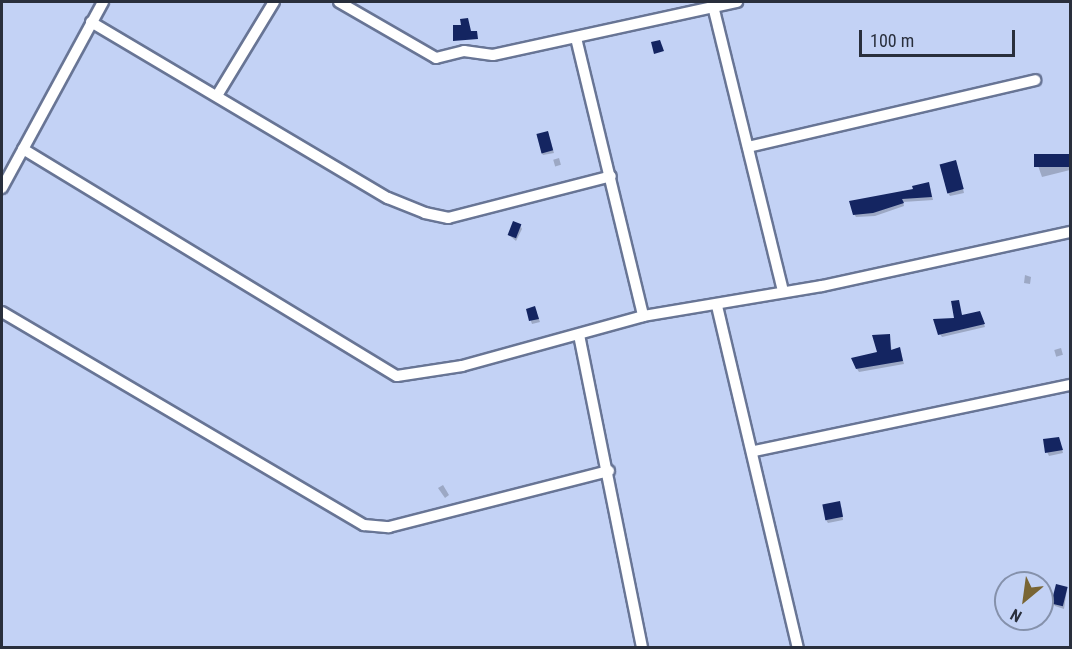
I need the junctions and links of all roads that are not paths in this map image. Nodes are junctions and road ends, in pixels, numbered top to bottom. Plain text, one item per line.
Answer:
1 (103, 2) edge
2 (274, 2) edge
3 (339, 2) edge
4 (737, 2) edge
5 (713, 6) junction
6 (91, 22) junction
7 (576, 38) junction
8 (1035, 80) dead end
9 (218, 94) junction
10 (748, 147) junction
11 (23, 149) junction
12 (611, 176) junction
13 (2, 188) edge
14 (1071, 232) edge
15 (783, 291) junction
16 (717, 306) junction
17 (2, 312) edge
18 (643, 316) junction
19 (579, 335) junction
20 (1071, 385) edge
21 (754, 451) junction
22 (609, 471) junction
23 (642, 648) edge
24 (798, 648) edge

1 - 6 street
2 - 9 street
3 - 7 street
4 - 5 street
5 - 7 street
5 - 10 street
6 - 9 street
6 - 11 street
7 - 12 street
8 - 10 street
9 - 12 street
10 - 15 street
11 - 13 street
11 - 19 street
12 - 18 street
14 - 15 street
15 - 16 street
16 - 18 street
16 - 21 street
17 - 22 street
18 - 19 street
19 - 22 street
20 - 21 street
21 - 24 street
22 - 23 street

